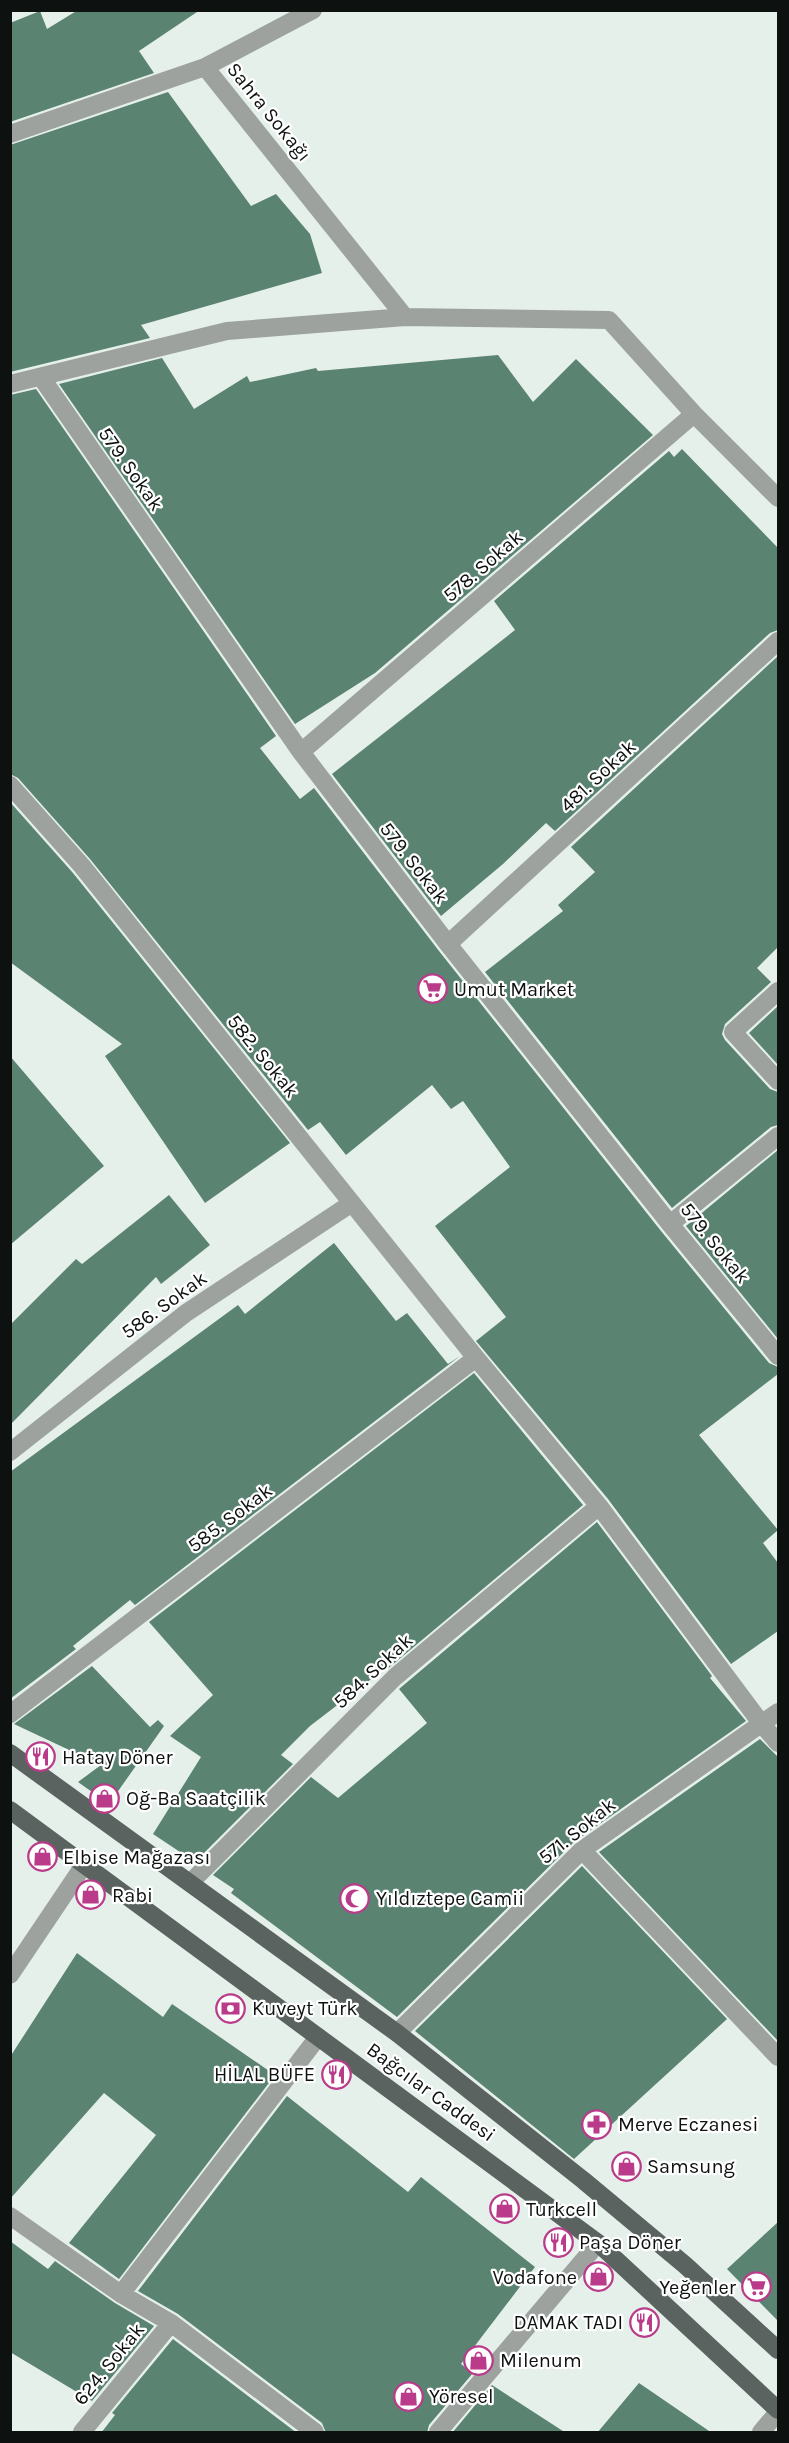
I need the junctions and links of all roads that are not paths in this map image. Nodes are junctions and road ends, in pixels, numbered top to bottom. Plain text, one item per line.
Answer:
1 (313, 10) edge
2 (205, 67) junction
3 (10, 134) edge
4 (405, 317) junction
5 (41, 377) junction
6 (10, 384) edge
7 (694, 414) junction
8 (778, 498) edge
9 (778, 641) edge
10 (301, 753) junction
11 (10, 785) edge
12 (448, 944) junction
13 (778, 991) edge
14 (778, 1081) edge
15 (778, 1136) edge
16 (352, 1203) junction
17 (670, 1224) junction
18 (778, 1356) edge
19 (477, 1358) junction
20 (10, 1452) edge
21 (599, 1506) junction
22 (778, 1712) edge
23 (10, 1714) edge
24 (761, 1723) junction
25 (778, 1743) edge
26 (10, 1753) edge
27 (10, 1810) edge
28 (582, 1850) junction
29 (84, 1864) junction
30 (190, 1883) junction
31 (10, 1975) edge
32 (397, 2033) junction
33 (318, 2037) junction
34 (778, 2057) edge
35 (10, 2216) edge
36 (597, 2242) junction
37 (122, 2294) junction
38 (171, 2323) junction
39 (778, 2350) edge
40 (778, 2411) edge
41 (82, 2433) edge
42 (315, 2433) edge
43 (438, 2433) edge
44 (760, 2433) edge

1 - 2 street
2 - 3 street, Sahra Sokağı
2 - 4 street, Sahra Sokağı
4 - 5 street
4 - 7 street
5 - 6 street
5 - 10 street, 579. Sokak
7 - 8 street
7 - 10 street, 578. Sokak
9 - 12 street, 481. Sokak
10 - 12 street, 579. Sokak
11 - 16 street, 582. Sokak
12 - 17 street, 579. Sokak
13 - 14 street
15 - 17 street
16 - 19 street, 582. Sokak
16 - 20 street, 586. Sokak
17 - 18 street, 579. Sokak
19 - 21 street, 582. Sokak
19 - 23 street, 585. Sokak
21 - 24 street, 582. Sokak
21 - 30 street, 584. Sokak
22 - 24 street, 571. Sokak
24 - 25 street, 582. Sokak
24 - 28 street, 571. Sokak
26 - 30 main road, Bağcılar Caddesi
27 - 29 main road, Bağcılar Caddesi
28 - 32 street, 571. Sokak
28 - 34 street
29 - 31 street
29 - 33 main road, Bağcılar Caddesi
30 - 32 main road, Bağcılar Caddesi
32 - 39 main road, Bağcılar Caddesi
33 - 36 main road, Bağcılar Caddesi
33 - 37 street
35 - 37 street
36 - 40 main road, Bağcılar Caddesi
36 - 43 street
37 - 38 street
38 - 41 street, 624. Sokak
38 - 42 street
40 - 44 street

